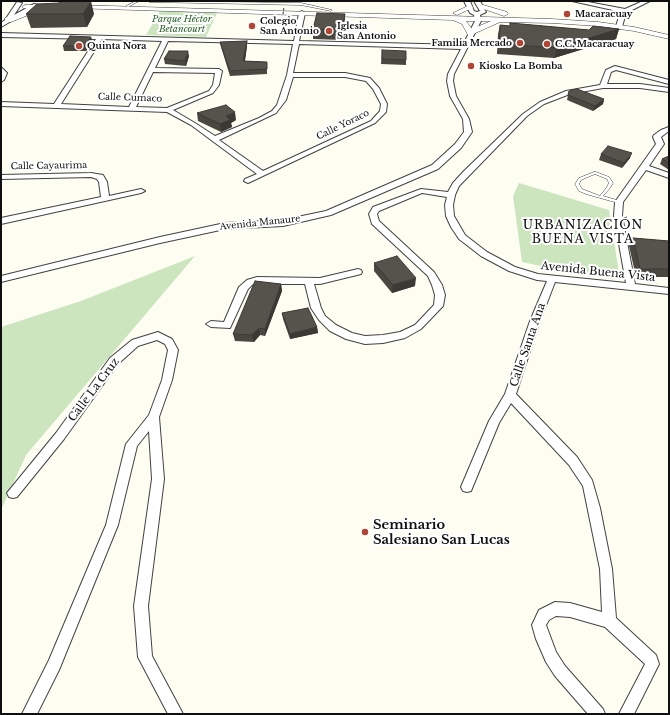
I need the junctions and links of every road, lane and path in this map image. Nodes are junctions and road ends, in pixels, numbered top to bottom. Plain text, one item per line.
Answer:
1 (138, 1) edge
2 (149, 1) edge
3 (575, 1) edge
4 (647, 1) edge
5 (287, 2) edge
6 (29, 3) edge
7 (479, 3) edge
8 (468, 4) edge
9 (62, 6) junction
10 (127, 6) junction
11 (284, 8) dead end
12 (331, 10) junction
13 (626, 11) junction
14 (302, 13) junction
15 (457, 13) junction
16 (283, 14) dead end
17 (504, 14) junction
18 (477, 16) junction
19 (449, 17) junction
20 (511, 19) junction
21 (8, 20) junction
22 (620, 23) junction
23 (1, 25) edge
24 (669, 29) edge
25 (472, 33) junction
26 (1, 35) edge
27 (100, 38) junction
28 (669, 38) edge
29 (166, 39) junction
30 (295, 42) junction
31 (464, 47) junction
32 (1, 69) edge
33 (152, 70) junction
34 (290, 75) junction
35 (1, 80) edge
36 (669, 82) edge
37 (603, 86) junction
38 (669, 90) edge
39 (1, 104) edge
40 (56, 106) junction
41 (132, 108) junction
42 (168, 110) junction
43 (669, 130) edge
44 (215, 139) junction
45 (643, 166) junction
46 (262, 174) junction
47 (669, 176) edge
48 (1, 177) edge
49 (248, 181) dead end
50 (141, 191) dead end
51 (451, 195) junction
52 (601, 197) junction
53 (105, 198) junction
54 (618, 202) junction
55 (1, 221) edge
56 (358, 272) dead end
57 (1, 279) edge
58 (552, 279) junction
59 (309, 282) junction
60 (631, 287) junction
61 (669, 291) edge
62 (211, 324) dead end
63 (510, 395) junction
64 (154, 417) junction
65 (467, 487) dead end
66 (13, 493) dead end
67 (609, 621) junction
68 (30, 714) edge
69 (176, 714) edge
70 (598, 714) edge
71 (626, 714) edge

1 - 10 lane
2 - 5 lane
3 - 13 street
4 - 13 street
5 - 12 lane
6 - 9 street
6 - 21 street
6 - 21 street
7 - 17 street
7 - 18 street, Avenida Manaure
8 - 15 street
8 - 18 street
9 - 10 street
9 - 14 street
9 - 21 street
10 - 12 street
11 - 16 path, bridge
12 - 15 street
13 - 22 street
14 - 19 street
14 - 30 street
15 - 18 street
17 - 18 street
17 - 22 street
18 - 19 street
18 - 20 street
18 - 25 street, Avenida Manaure
19 - 25 street
20 - 22 street
20 - 25 street
21 - 23 street
22 - 24 street
22 - 28 street
25 - 31 street, Avenida Manaure
26 - 27 street
27 - 29 street
27 - 40 street
29 - 30 street
29 - 33 street
30 - 31 street
30 - 34 street
31 - 57 street, Avenida Manaure
32 - 35 street
33 - 41 street
33 - 42 street
34 - 44 street
34 - 46 street, Calle Yoraco
36 - 37 street
37 - 38 street
37 - 51 street
39 - 40 street, Calle Cumaco
40 - 41 street, Calle Cumaco
41 - 42 street, Calle Cumaco
42 - 44 street, Calle Cumaco
43 - 45 street
44 - 46 street, Calle Cumaco
45 - 47 street
45 - 54 street
46 - 49 street, Calle Yoraco
48 - 53 street, Calle Cayaurima
50 - 53 street
51 - 58 street, Avenida Buena Vista
51 - 59 street
52 - 52 lane
52 - 54 lane
53 - 55 street
54 - 60 street
56 - 59 street
58 - 60 street, Avenida Buena Vista
58 - 63 street, Calle Santa Ana
59 - 62 street
60 - 61 street, Avenida Buena Vista
63 - 65 street
63 - 67 street, Calle Santa Ana
64 - 66 street, Calle La Cruz
64 - 68 street
64 - 69 street
67 - 70 street
67 - 71 street

